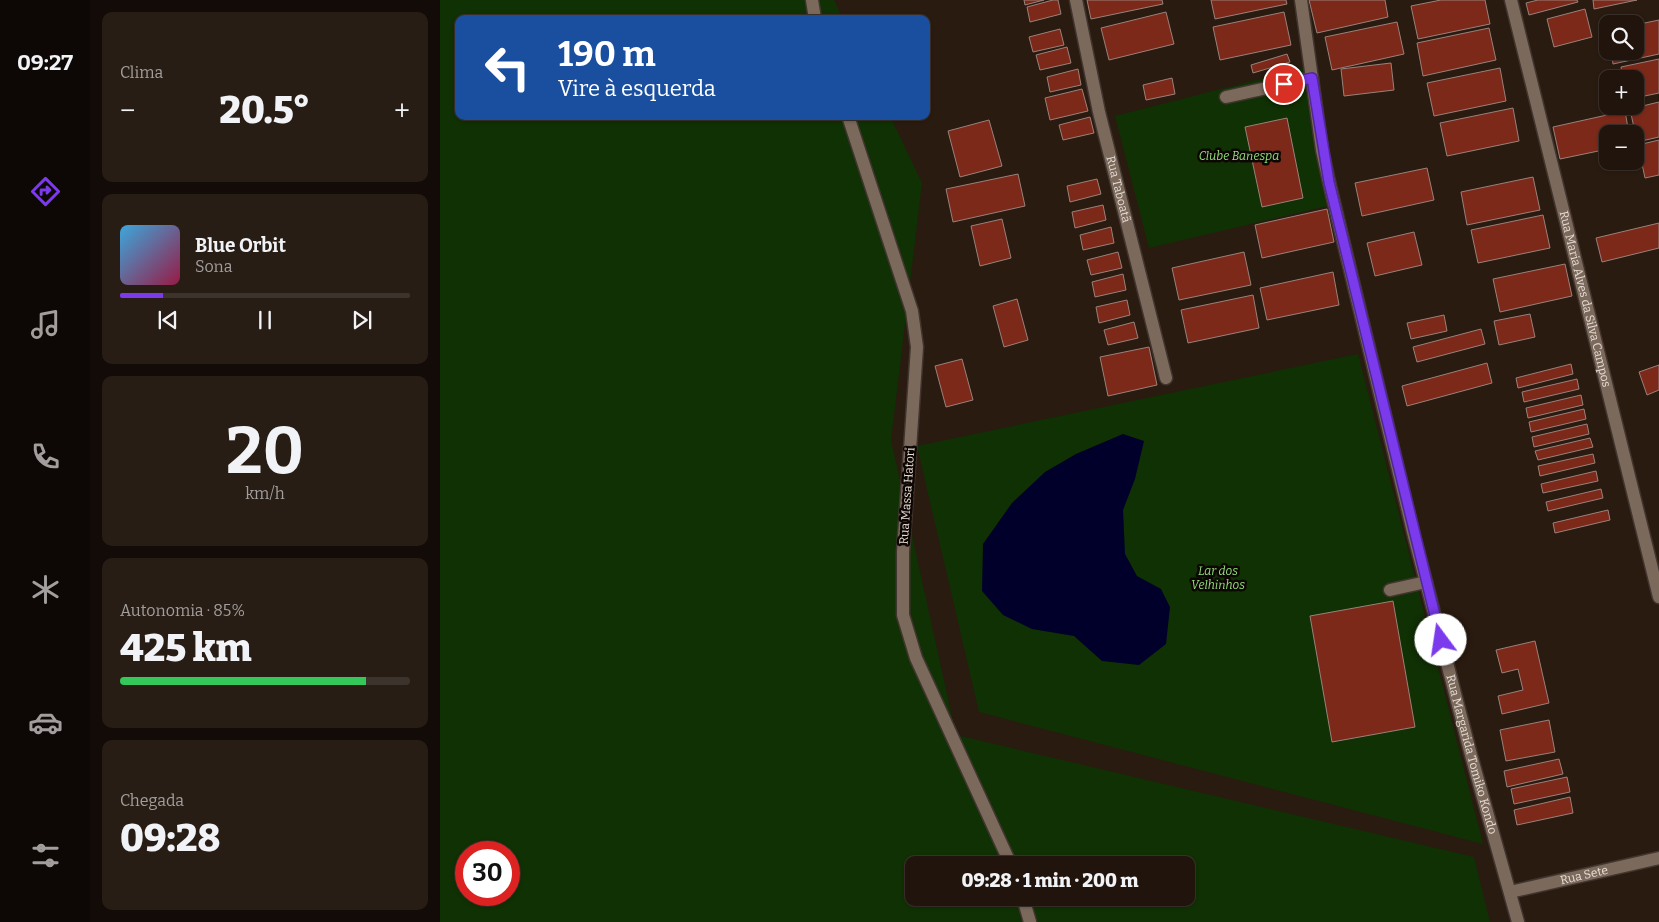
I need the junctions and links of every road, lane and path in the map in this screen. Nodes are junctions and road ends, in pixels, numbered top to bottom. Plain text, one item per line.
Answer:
1 (812, 0) edge
2 (1076, 0) edge
3 (1301, 0) edge
4 (1511, 0) edge
5 (814, 15) edge
6 (1312, 78) junction
7 (1226, 97) dead end
8 (849, 120) edge
9 (1166, 378) dead end
10 (1426, 582) junction
11 (1390, 590) dead end
12 (1659, 597) edge
13 (1007, 856) edge
14 (1659, 858) edge
15 (1510, 892) junction
16 (1025, 906) edge
17 (1030, 922) edge
18 (1518, 922) edge

1 - 5 street
2 - 9 street, Rua Taboatã
3 - 6 street, Rua Margarida Tomiko Kondo
4 - 12 street, Rua Maria Alves da Silva Campos
6 - 7 street
6 - 10 street, Rua Margarida Tomiko Kondo
8 - 13 street, Rua Massa Hatori
10 - 11 street
10 - 15 street, Rua Margarida Tomiko Kondo
14 - 15 street, Rua Sete
15 - 18 street, Rua Margarida Tomiko Kondo
16 - 17 street

